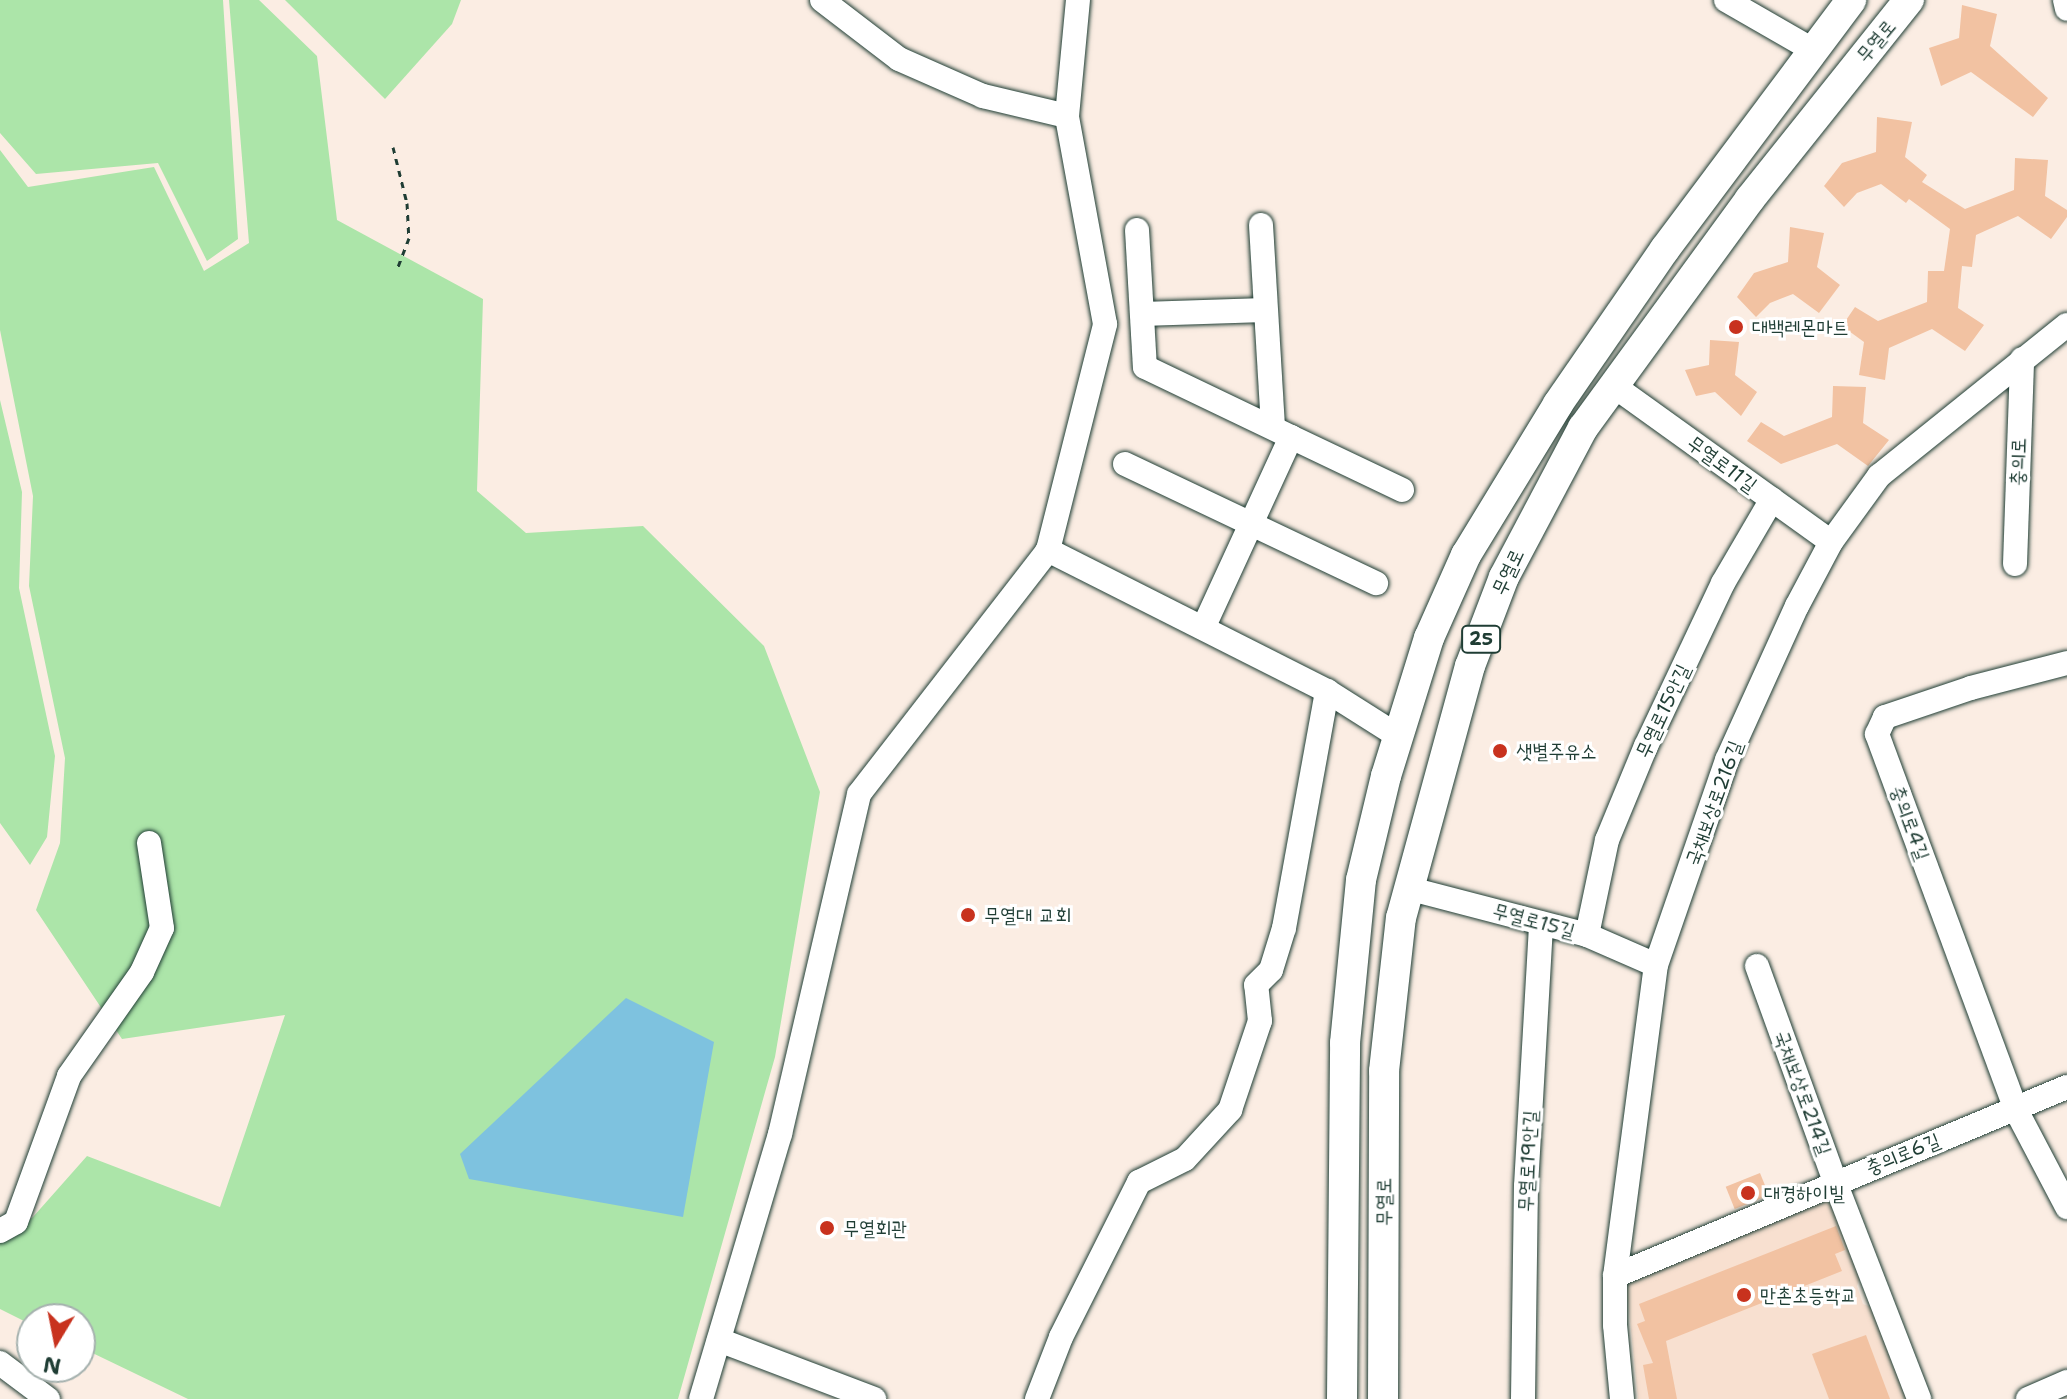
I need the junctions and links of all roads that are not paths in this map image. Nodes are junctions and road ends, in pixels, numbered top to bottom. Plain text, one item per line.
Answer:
1 (822, 0) edge
2 (1078, 0) edge
3 (1726, 0) edge
4 (1851, 0) edge
5 (1909, 0) edge
6 (2065, 0) edge
7 (2067, 9) edge
8 (1813, 50) junction
9 (1067, 116) junction
10 (1738, 151) junction
11 (1739, 213) junction
12 (1261, 225) dead end
13 (1137, 230) dead end
14 (1265, 310) junction
15 (1142, 314) junction
16 (2067, 325) edge
17 (2022, 359) junction
18 (1614, 386) junction
19 (1282, 432) junction
20 (1125, 464) dead end
21 (1402, 490) dead end
22 (1772, 499) junction
23 (1251, 524) junction
24 (1831, 542) junction
25 (1048, 550) junction
26 (2015, 564) dead end
27 (1376, 583) dead end
28 (1203, 628) junction
29 (2067, 663) edge
30 (1327, 691) junction
31 (1398, 736) junction
32 (1443, 761) junction
33 (149, 843) dead end
34 (1407, 888) junction
35 (1541, 923) junction
36 (1587, 935) junction
37 (1656, 965) junction
38 (1757, 966) dead end
39 (2067, 1087) edge
40 (2015, 1108) junction
41 (1835, 1182) junction
42 (2067, 1207) edge
43 (0, 1231) edge
44 (1615, 1276) junction
45 (719, 1340) junction
46 (0, 1363) edge
47 (2067, 1382) edge
48 (48, 1399) edge
49 (701, 1399) edge
50 (874, 1399) edge
51 (1037, 1399) edge
52 (1342, 1399) edge
53 (1383, 1399) edge
54 (1523, 1399) edge
55 (1622, 1399) edge
56 (1919, 1399) edge
57 (2028, 1399) edge

1 - 9 street
2 - 9 street
3 - 8 street
4 - 8 main road, 무열로
5 - 11 main road, 무열로 / 25
6 - 7 street
8 - 10 main road, 무열로
9 - 25 street
10 - 11 main road
10 - 31 main road, 무열로
11 - 18 main road, 무열로 / 25
12 - 14 street
13 - 15 street
14 - 15 street
14 - 19 street
15 - 19 street
16 - 17 street, 국채보상로216길
17 - 24 street, 국채보상로216길
17 - 26 street, 충의로
18 - 22 street, 무열로11길
18 - 32 main road, 무열로 / 25
19 - 21 street
19 - 23 street
20 - 23 street
22 - 24 street, 무열로11길
22 - 36 street, 무열로15안길
23 - 27 street
23 - 28 street
24 - 37 street, 국채보상로216길
25 - 28 street
25 - 45 street
28 - 30 street
29 - 40 street, 충의로4길
30 - 31 street
30 - 51 street
31 - 32 main road
31 - 52 main road, 무열로
32 - 34 main road, 무열로 / 25
33 - 43 street
34 - 35 street, 무열로15길
34 - 53 main road, 무열로 / 25
35 - 36 street, 무열로15길
35 - 54 street, 무열로19안길
36 - 37 street, 무열로15길
37 - 44 street, 국채보상로216길
38 - 41 street, 국채보상로214길
39 - 40 street, 충의로6길
40 - 41 street, 충의로6길
40 - 42 street
41 - 44 street, 충의로6길
41 - 56 street, 국채보상로214길
44 - 55 street, 국채보상로216길
45 - 49 street
45 - 50 street
46 - 48 street
47 - 57 street

